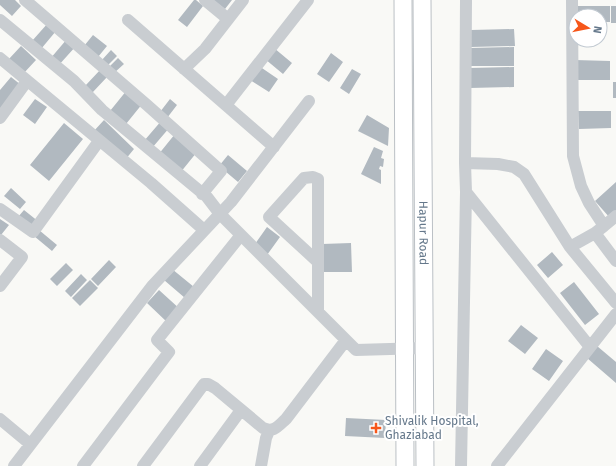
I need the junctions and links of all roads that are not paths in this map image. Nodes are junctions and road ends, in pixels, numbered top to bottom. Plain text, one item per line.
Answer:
1 (25, 0) edge
2 (205, 0) edge
3 (243, 0) edge
4 (308, 0) edge
5 (403, 0) edge
6 (422, 0) edge
7 (466, 0) edge
8 (572, 0) edge
9 (228, 19) junction
10 (0, 20) edge
11 (128, 20) dead end
12 (0, 58) edge
13 (184, 69) junction
14 (27, 80) junction
15 (309, 101) dead end
16 (226, 105) junction
17 (0, 118) edge
18 (99, 141) junction
19 (274, 147) junction
20 (465, 163) junction
21 (466, 192) junction
22 (202, 194) junction
23 (0, 209) edge
24 (220, 214) junction
25 (616, 216) edge
26 (600, 229) junction
27 (204, 230) junction
28 (241, 235) junction
29 (0, 240) edge
30 (570, 247) junction
31 (318, 262) junction
32 (616, 262) edge
33 (0, 286) edge
34 (616, 303) edge
35 (318, 311) junction
36 (616, 314) edge
37 (346, 340) junction
38 (590, 347) junction
39 (405, 348) junction
40 (424, 348) junction
41 (241, 410) junction
42 (0, 419) edge
43 (269, 431) junction
44 (30, 444) junction
45 (14, 466) edge
46 (83, 466) edge
47 (143, 466) edge
48 (200, 466) edge
49 (261, 466) edge
50 (405, 466) edge
51 (425, 466) edge
52 (461, 466) edge
53 (497, 466) edge

1 - 22 street
2 - 9 street
3 - 9 street
4 - 16 street
5 - 39 main road, Hapur Road
6 - 40 main road, Hapur Road
7 - 20 street
8 - 26 street
9 - 13 street
10 - 22 street
11 - 13 street
12 - 14 street
13 - 16 street
14 - 17 street
14 - 18 street
15 - 19 street
16 - 19 street
18 - 23 street
18 - 27 street
19 - 24 street
20 - 21 street
20 - 30 street
21 - 38 street
21 - 52 street
22 - 24 street
24 - 27 street
24 - 28 street
25 - 26 street
26 - 30 street
26 - 32 street
27 - 44 street
28 - 35 street
28 - 46 street
29 - 33 street
30 - 34 street
31 - 31 street
31 - 35 street
35 - 37 street
36 - 38 street
37 - 39 street
37 - 43 street
38 - 53 street
39 - 40 street
39 - 50 main road, Hapur Road
40 - 51 main road, Hapur Road
41 - 43 street
41 - 47 street
41 - 48 street
42 - 44 street
43 - 49 street
44 - 45 street

